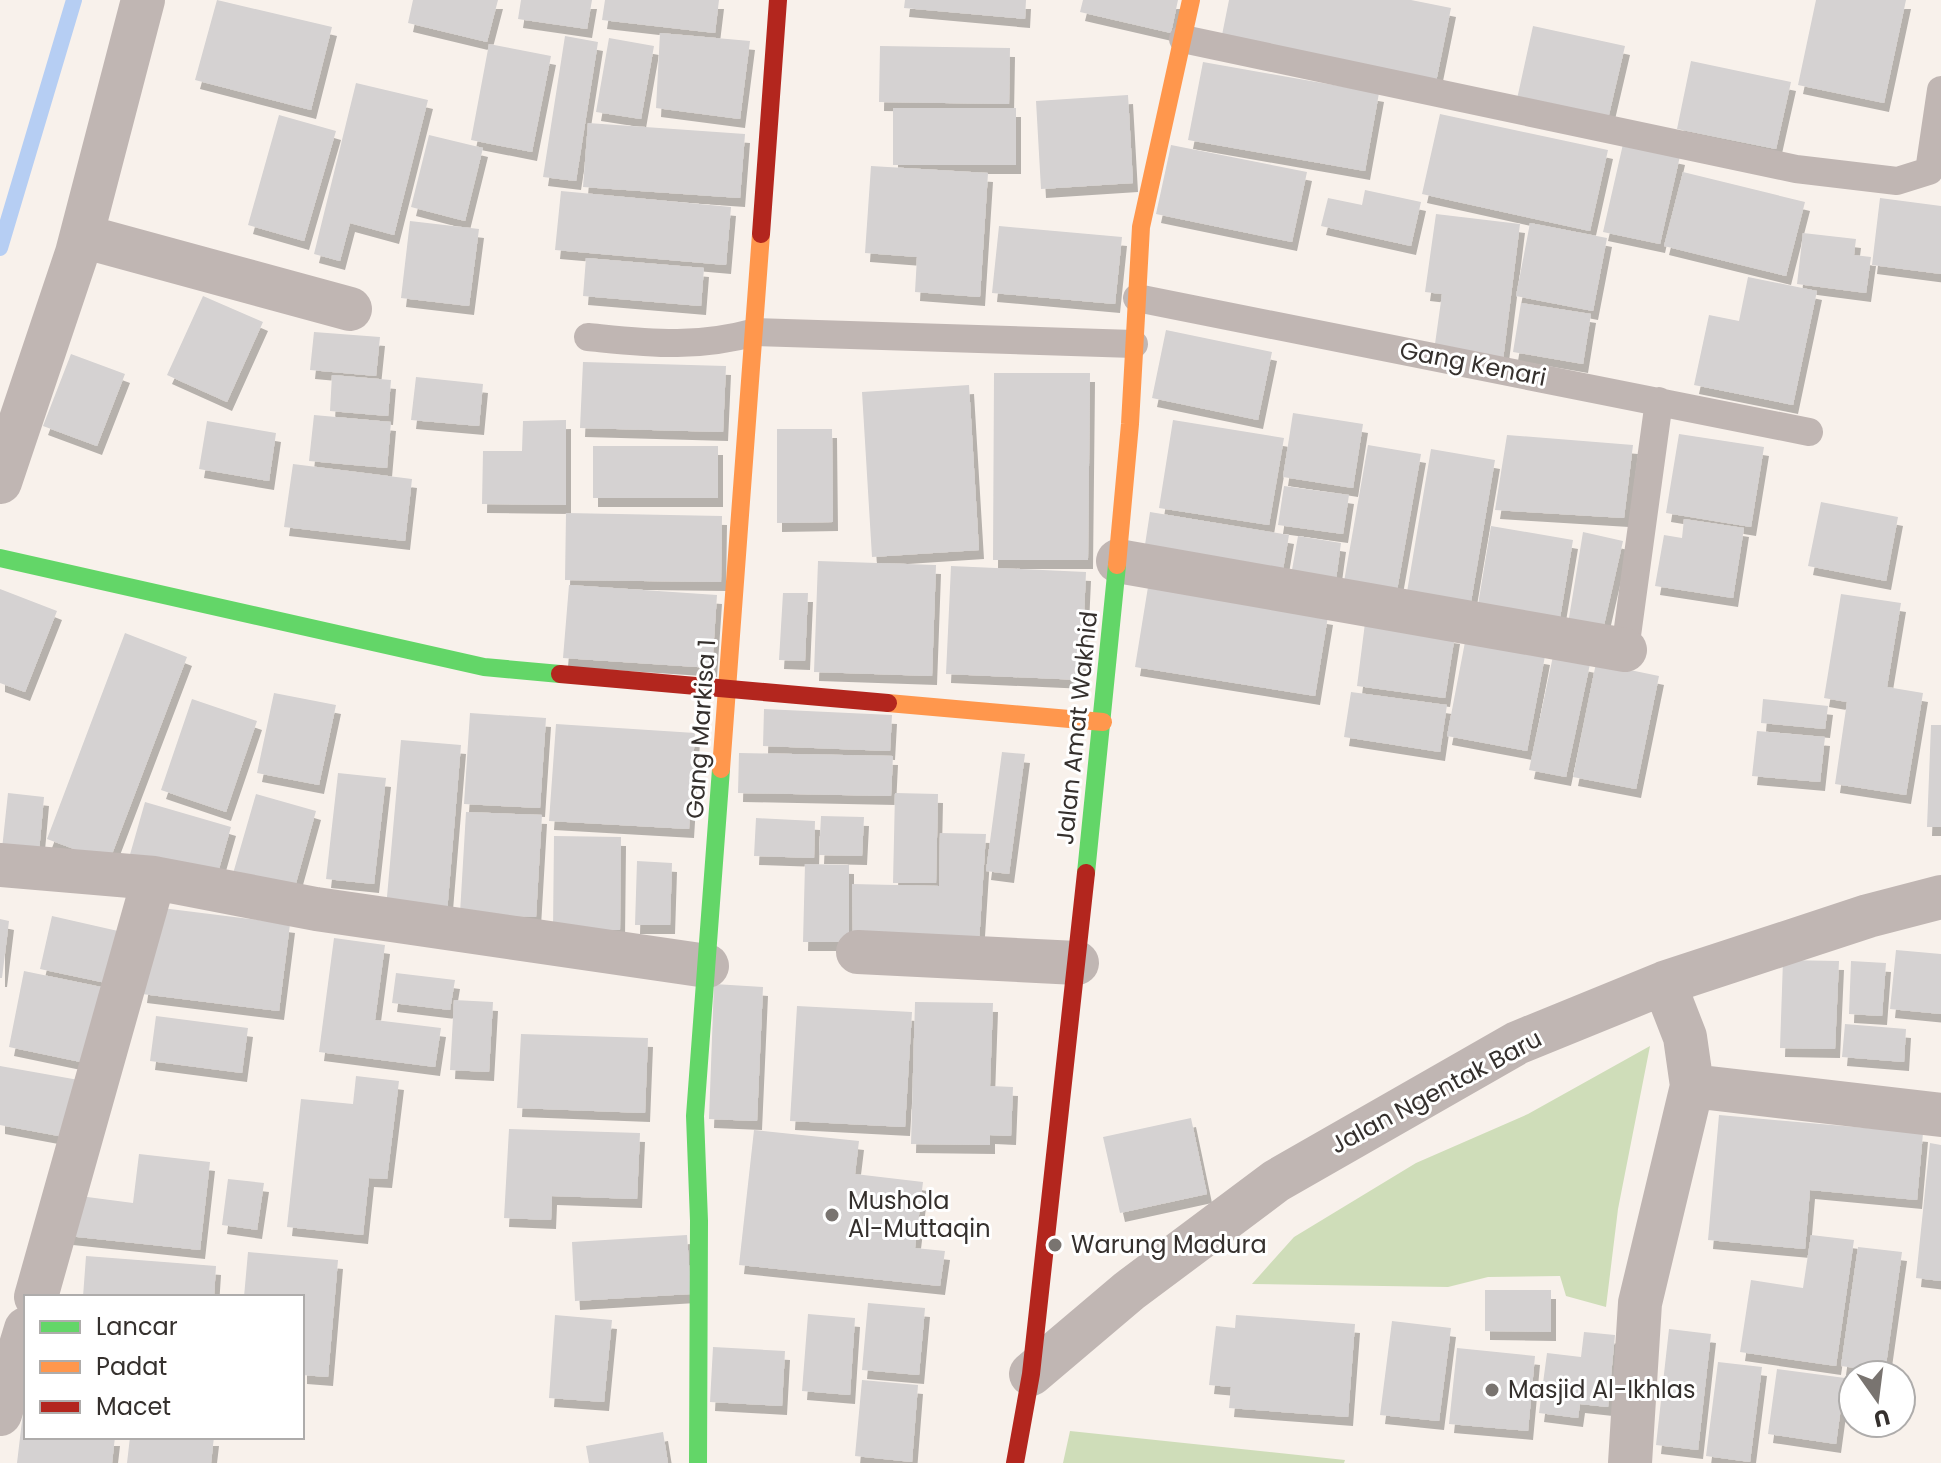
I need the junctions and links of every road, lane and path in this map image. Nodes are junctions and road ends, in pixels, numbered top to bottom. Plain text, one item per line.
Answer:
1 (143, 0) edge
2 (778, 0) edge
3 (1191, 0) edge
4 (1183, 39) junction
5 (1941, 90) edge
6 (82, 236) junction
7 (1137, 298) junction
8 (350, 309) dead end
9 (756, 332) junction
10 (588, 337) dead end
11 (1134, 344) junction
12 (1659, 401) junction
13 (1809, 432) dead end
14 (0, 482) edge
15 (0, 558) edge
16 (1118, 561) junction
17 (1625, 650) joint
18 (729, 689) junction
19 (1103, 722) junction
20 (0, 865) edge
21 (154, 878) junction
22 (1941, 897) edge
23 (858, 952) dead end
24 (1077, 963) junction
25 (707, 966) junction
26 (1664, 983) junction
27 (1692, 1086) junction
28 (1941, 1115) edge
29 (37, 1295) edge
30 (24, 1336) edge
31 (1031, 1374) junction
32 (0, 1414) edge
33 (698, 1463) edge
34 (1015, 1463) edge
35 (1630, 1463) edge

1 - 6 street
2 - 9 street, Gang Markisa 1
3 - 4 street, Jalan Amat Wakhid
4 - 5 lane
4 - 7 street, Jalan Amat Wakhid
6 - 8 street
6 - 14 street
7 - 11 street, Jalan Amat Wakhid
7 - 12 lane, Gang Kenari
9 - 10 lane
9 - 11 lane
9 - 18 street, Gang Markisa 1
11 - 16 street, Jalan Amat Wakhid
12 - 13 lane, Gang Kenari
12 - 17 lane
15 - 18 street
16 - 17 street
16 - 19 street, Jalan Amat Wakhid
18 - 19 street
18 - 25 street, Gang Markisa 1
19 - 24 street, Jalan Amat Wakhid
20 - 21 street
21 - 25 street
21 - 29 street
22 - 26 street, Jalan Ngentak Baru
23 - 24 street
24 - 31 street, Jalan Amat Wakhid
25 - 33 street, Gang Markisa 1
26 - 27 street
26 - 31 street, Jalan Ngentak Baru
27 - 28 street
27 - 35 street
30 - 32 street
31 - 34 street, Jalan Amat Wakhid

